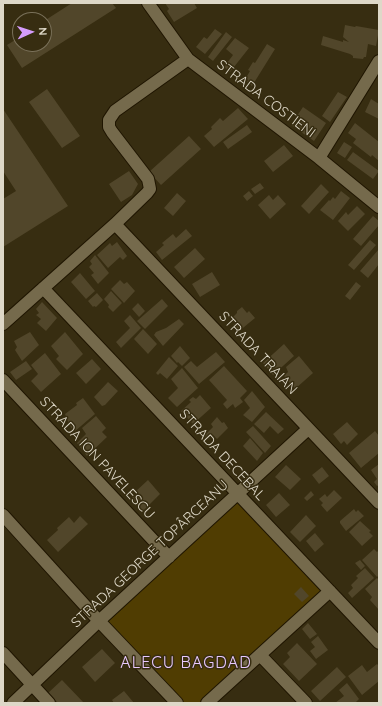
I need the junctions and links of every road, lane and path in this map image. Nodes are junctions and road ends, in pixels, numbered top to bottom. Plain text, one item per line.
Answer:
1 (148, 3) edge
2 (188, 59) junction
3 (379, 61) edge
4 (319, 158) junction
5 (379, 206) edge
6 (115, 224) junction
7 (44, 288) junction
8 (3, 324) edge
9 (3, 380) edge
10 (308, 429) junction
11 (238, 494) junction
12 (379, 503) edge
13 (3, 515) edge
14 (169, 557) junction
15 (330, 591) junction
16 (99, 621) junction
17 (379, 643) edge
18 (3, 653) edge
19 (260, 654) junction
20 (32, 685) junction
21 (13, 703) edge
22 (49, 703) edge
23 (177, 703) edge
24 (207, 703) edge
25 (306, 703) edge

1 - 2 street, STRADA COSTIENI
2 - 4 street, STRADA COSTIENI
2 - 6 street
3 - 4 street
4 - 5 street, STRADA COSTIENI
6 - 7 street
6 - 10 street, STRADA TRAIAN
7 - 8 street
7 - 11 street, STRADA DECEBAL
9 - 14 street, STRADA ION PAVELESCU
10 - 11 street, STRADA GEORGE TOPÂRCEANU
10 - 12 street, STRADA TRAIAN
11 - 14 street, STRADA GEORGE TOPÂRCEANU
11 - 15 street, STRADA DECEBAL
13 - 16 street
14 - 16 street, STRADA GEORGE TOPÂRCEANU
15 - 17 street, STRADA DECEBAL
15 - 19 street
16 - 20 street, STRADA GEORGE TOPÂRCEANU
16 - 23 street
18 - 20 street
19 - 24 street
19 - 25 street
20 - 21 street, STRADA GEORGE TOPÂRCEANU
20 - 22 street

